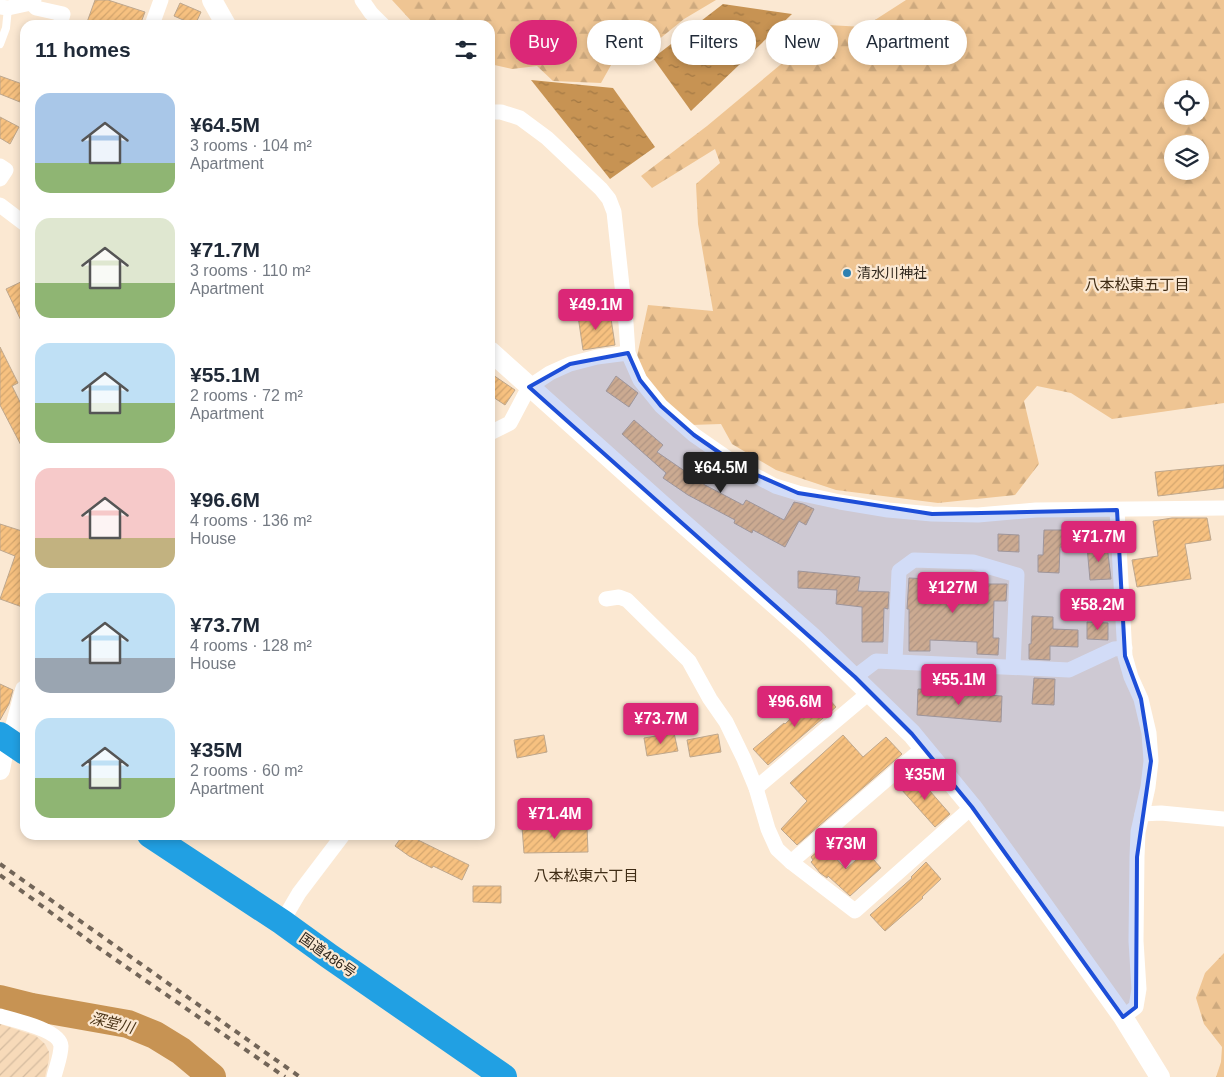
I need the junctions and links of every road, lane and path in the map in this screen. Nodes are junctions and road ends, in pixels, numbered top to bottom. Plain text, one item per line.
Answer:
1 (161, 0) edge
2 (212, 0) edge
3 (362, 0) edge
4 (32, 1) edge
5 (4, 8) edge
6 (61, 20) edge
7 (154, 20) edge
8 (223, 20) edge
9 (378, 20) edge
10 (0, 44) edge
11 (495, 112) edge
12 (0, 166) edge
13 (0, 180) edge
14 (0, 205) edge
15 (20, 220) edge
16 (628, 353) junction
17 (495, 356) edge
18 (530, 387) junction
19 (495, 431) edge
20 (1224, 508) edge
21 (1117, 510) junction
22 (606, 599) dead end
23 (1125, 648) junction
24 (895, 661) junction
25 (1013, 667) junction
26 (855, 677) junction
27 (870, 692) junction
28 (20, 710) edge
29 (12, 743) edge
30 (923, 748) junction
31 (0, 770) edge
32 (756, 788) junction
33 (972, 807) junction
34 (1142, 814) junction
35 (1224, 819) edge
36 (158, 840) edge
37 (339, 840) edge
38 (791, 862) junction
39 (282, 922) junction
40 (0, 1016) edge
41 (1124, 1017) junction
42 (54, 1077) edge
43 (504, 1077) edge
44 (1160, 1077) edge

1 - 7 street
2 - 8 street
3 - 9 street
4 - 5 street
4 - 6 street
5 - 10 lane
11 - 16 street
12 - 13 street
14 - 15 street
16 - 18 street
16 - 21 street
17 - 18 street
18 - 19 street
18 - 26 street
20 - 21 street
21 - 23 street
22 - 32 street
23 - 25 street
23 - 34 street
24 - 25 street
24 - 25 street
24 - 26 street
26 - 27 street
27 - 30 street
27 - 32 street
28 - 29 street
29 - 31 street
30 - 33 street
30 - 38 street
32 - 38 street
33 - 38 street
33 - 41 street
34 - 35 street
34 - 41 street
36 - 39 highway, 国道486号
37 - 39 street
39 - 43 highway, 国道486号
40 - 42 street
41 - 44 street

